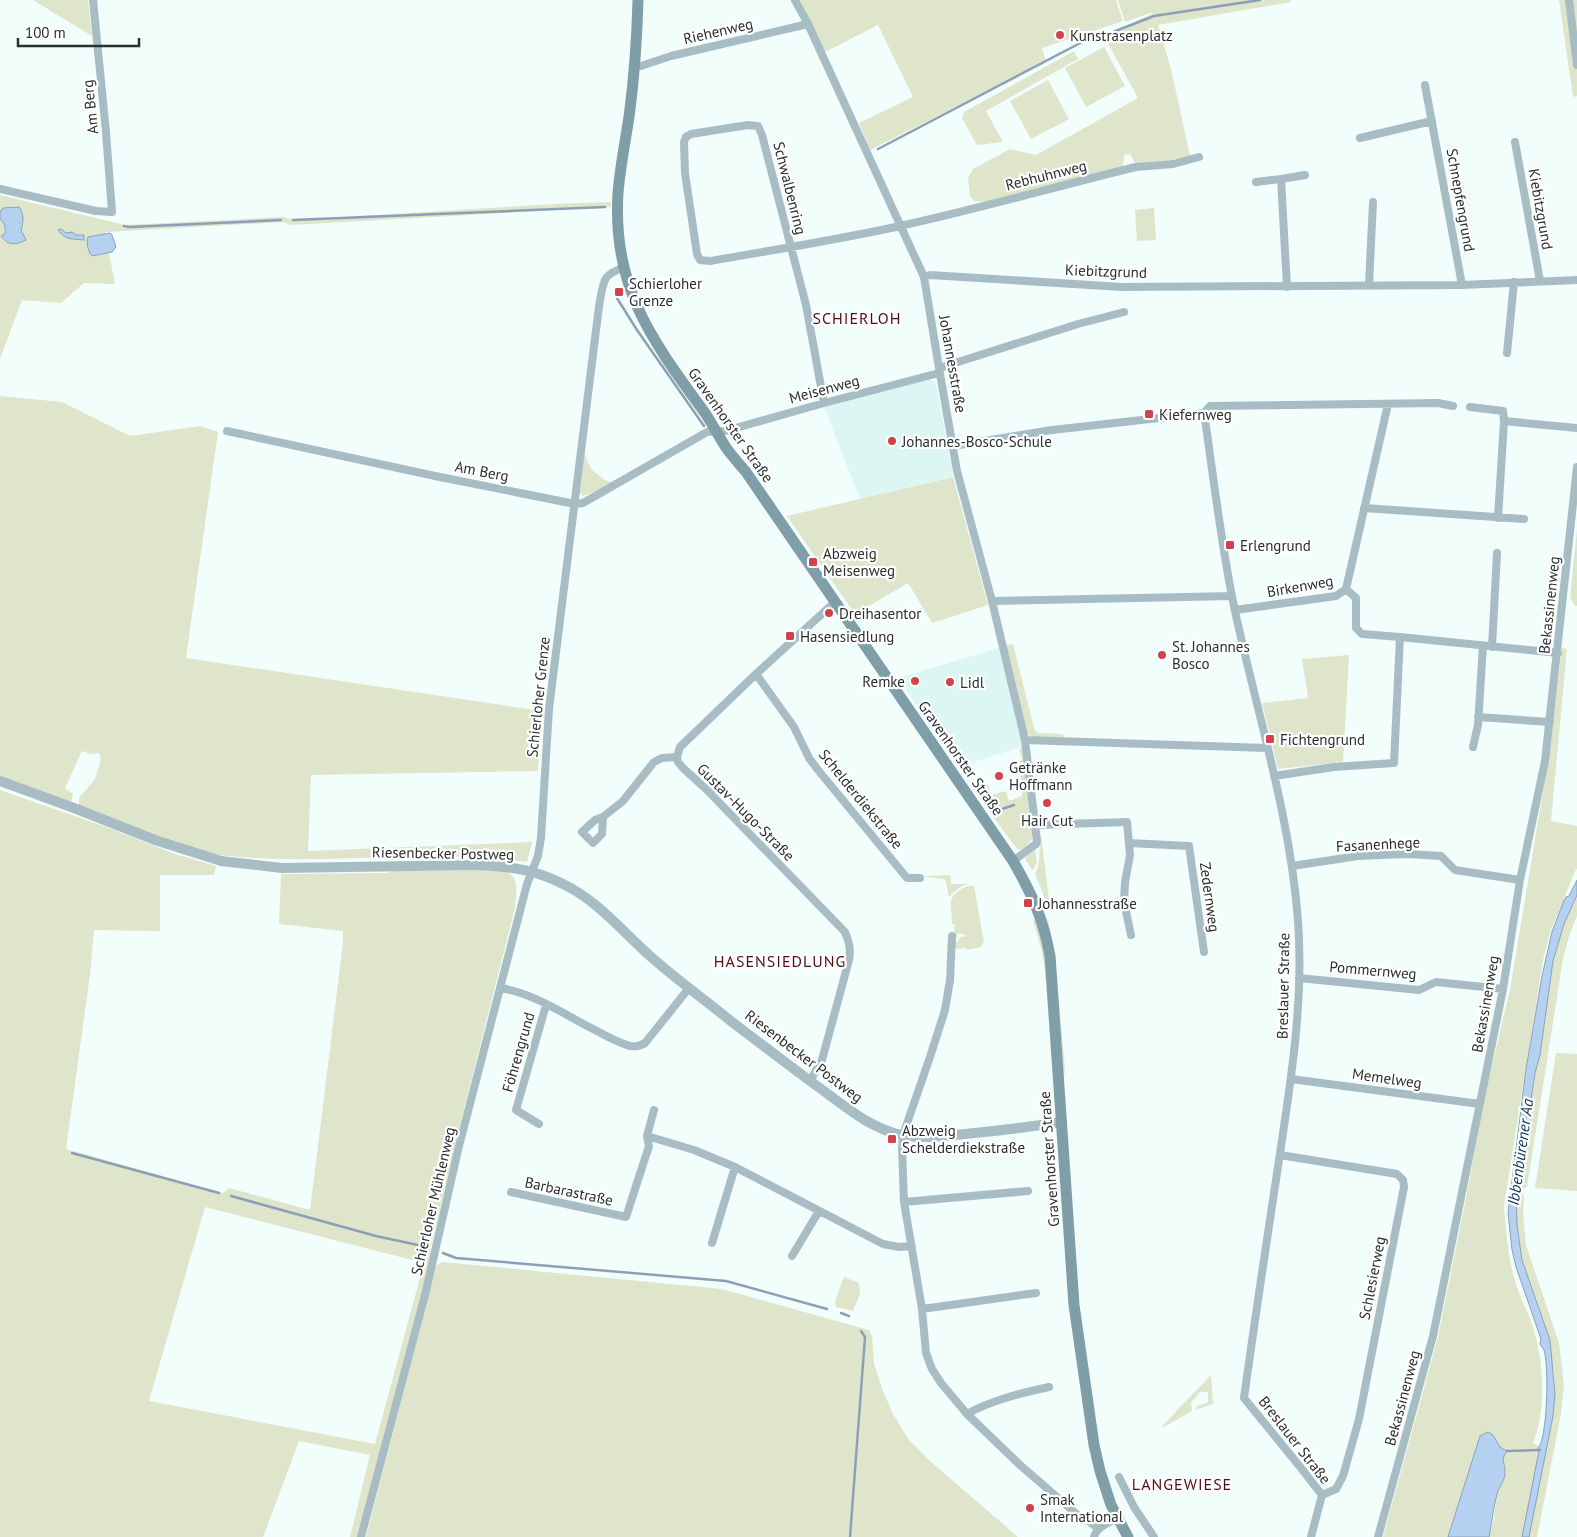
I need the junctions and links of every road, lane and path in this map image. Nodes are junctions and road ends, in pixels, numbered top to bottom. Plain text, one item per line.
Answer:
1 (93, 0) edge
2 (638, 0) edge
3 (795, 0) edge
4 (1569, 0) edge
5 (808, 24) junction
6 (1577, 65) edge
7 (634, 66) junction
8 (1425, 85) dead end
9 (1432, 121) junction
10 (1360, 138) dead end
11 (1516, 142) dead end
12 (1199, 157) dead end
13 (1305, 175) dead end
14 (1281, 179) junction
15 (1256, 182) dead end
16 (0, 189) edge
17 (1373, 202) dead end
18 (900, 226) junction
19 (790, 247) junction
20 (623, 268) junction
21 (924, 277) junction
22 (1577, 280) edge
23 (1540, 281) junction
24 (1514, 282) junction
25 (1462, 284) junction
26 (1369, 285) junction
27 (1287, 286) junction
28 (1124, 312) dead end
29 (1507, 353) dead end
30 (939, 371) junction
31 (824, 402) junction
32 (1388, 404) junction
33 (1453, 406) dead end
34 (1470, 407) dead end
35 (1204, 413) junction
36 (1504, 421) junction
37 (1577, 428) edge
38 (227, 431) dead end
39 (716, 432) junction
40 (952, 446) junction
41 (1577, 467) edge
42 (575, 504) junction
43 (1364, 508) junction
44 (1498, 518) junction
45 (1524, 519) dead end
46 (1497, 553) dead end
47 (1346, 589) junction
48 (1232, 596) junction
49 (992, 601) junction
50 (835, 602) junction
51 (1235, 610) junction
52 (1400, 637) junction
53 (1483, 646) junction
54 (1492, 647) junction
55 (1558, 653) junction
56 (756, 674) junction
57 (1478, 717) junction
58 (1550, 722) junction
59 (1025, 740) junction
60 (1473, 747) dead end
61 (1267, 748) junction
62 (677, 757) junction
63 (1274, 776) junction
64 (0, 781) edge
65 (603, 817) dead end
66 (1036, 826) junction
67 (1129, 843) junction
68 (1013, 861) junction
69 (1292, 866) junction
70 (532, 871) junction
71 (920, 878) dead end
72 (1520, 880) junction
73 (1131, 935) dead end
74 (952, 936) dead end
75 (1204, 952) dead end
76 (1299, 978) junction
77 (500, 988) junction
78 (689, 988) junction
79 (1503, 989) junction
80 (546, 1005) junction
81 (1291, 1079) junction
82 (810, 1081) junction
83 (1480, 1104) junction
84 (654, 1110) dead end
85 (1062, 1122) junction
86 (539, 1124) dead end
87 (903, 1135) junction
88 (647, 1136) junction
89 (1280, 1155) junction
90 (735, 1167) junction
91 (1028, 1191) dead end
92 (511, 1192) dead end
93 (904, 1202) junction
94 (819, 1211) junction
95 (712, 1243) dead end
96 (912, 1246) junction
97 (792, 1256) dead end
98 (1036, 1293) dead end
99 (922, 1309) junction
100 (1049, 1387) dead end
101 (967, 1414) junction
102 (1118, 1477) dead end
103 (1322, 1495) junction
104 (1117, 1518) junction
105 (1099, 1529) junction
106 (361, 1537) edge
107 (1094, 1537) edge
108 (1128, 1537) edge
109 (1154, 1537) edge
110 (1311, 1537) edge
111 (1378, 1537) edge

1 - 16 street, Am Berg
2 - 7 main road, Gravenhorster Straße
3 - 5 street, Johannesstraße
4 - 6 street
5 - 7 street, Riehenweg
5 - 18 street, Johannesstraße
7 - 20 main road, Gravenhorster Straße
8 - 9 street, Schnepfengrund
9 - 10 street
9 - 25 street, Schnepfengrund
11 - 23 street, Kiebitzgrund
12 - 18 street, Rebhuhnweg
13 - 14 street
14 - 15 street
14 - 27 street
17 - 26 street
18 - 19 street, Rebhuhnweg
18 - 21 street, Johannesstraße
19 - 19 street, Schwalbenring
19 - 31 street
20 - 39 main road, Gravenhorster Straße
20 - 42 street, Schierloher Grenze
21 - 27 street, Kiebitzgrund
21 - 30 street, Johannesstraße
22 - 23 street, Kiebitzgrund
23 - 24 street, Kiebitzgrund
24 - 25 street, Kiebitzgrund
24 - 29 street
25 - 26 street, Kiebitzgrund
26 - 27 street, Kiebitzgrund
28 - 30 street, Meisenweg
30 - 31 street, Meisenweg
30 - 40 street, Johannesstraße
31 - 39 street, Meisenweg
32 - 33 street
32 - 35 street
32 - 43 street, Birkenweg
34 - 36 street
35 - 40 street
35 - 48 street, Breslauer Straße
36 - 37 street
36 - 44 street
38 - 42 street, Am Berg
39 - 42 street
39 - 50 main road, Gravenhorster Straße
40 - 49 street, Johannesstraße
41 - 55 street, Bekassinenweg
42 - 70 street, Schierloher Grenze
43 - 44 street
43 - 47 street, Birkenweg
44 - 45 street
46 - 54 street
47 - 51 street, Birkenweg
47 - 52 street
48 - 49 street
48 - 51 street, Breslauer Straße
49 - 59 street, Johannesstraße
50 - 56 street
50 - 68 main road, Gravenhorster Straße
51 - 61 street, Breslauer Straße
52 - 53 street
52 - 63 street
53 - 54 street
53 - 57 street
54 - 55 street
55 - 58 street, Bekassinenweg
56 - 62 street
56 - 71 street, Schelderdiekstraße
57 - 58 street
57 - 60 street
58 - 72 street, Bekassinenweg
59 - 61 street
59 - 66 street, Johannesstraße
61 - 63 street, Breslauer Straße
62 - 65 street
62 - 82 street, Gustav-Hugo-Straße
63 - 69 street, Breslauer Straße
64 - 70 street, Riesenbecker Postweg
66 - 67 street
66 - 68 street, Johannesstraße
67 - 73 street
67 - 75 street, Zedernweg
68 - 85 main road, Gravenhorster Straße
69 - 72 street, Fasanenhege
69 - 76 street, Breslauer Straße
70 - 77 street, Schierloher Mühlenweg
70 - 78 street, Riesenbecker Postweg
72 - 79 street, Bekassinenweg
74 - 87 street
76 - 79 street, Pommernweg
76 - 81 street, Breslauer Straße
77 - 80 street, Föhrengrund
77 - 106 street, Schierloher Mühlenweg
78 - 80 street, Föhrengrund
78 - 82 street, Riesenbecker Postweg
79 - 83 street, Bekassinenweg
80 - 86 street, Föhrengrund
81 - 83 street, Memelweg
81 - 89 street, Breslauer Straße
82 - 87 street, Riesenbecker Postweg
83 - 111 street, Bekassinenweg
84 - 88 street, Barbarastraße
85 - 87 street, Riesenbecker Postweg
85 - 104 main road, Gravenhorster Straße
87 - 93 street
88 - 90 street
88 - 92 street, Barbarastraße
89 - 103 street, Breslauer Straße
89 - 103 street, Schlesierweg
90 - 94 street
90 - 95 street
91 - 93 street
93 - 96 street
94 - 96 street
94 - 97 street
96 - 99 street
98 - 99 street
99 - 101 street
100 - 101 street
101 - 105 street
102 - 109 street
103 - 110 street, Breslauer Straße
104 - 105 street
104 - 108 main road, Gravenhorster Straße
105 - 107 street

